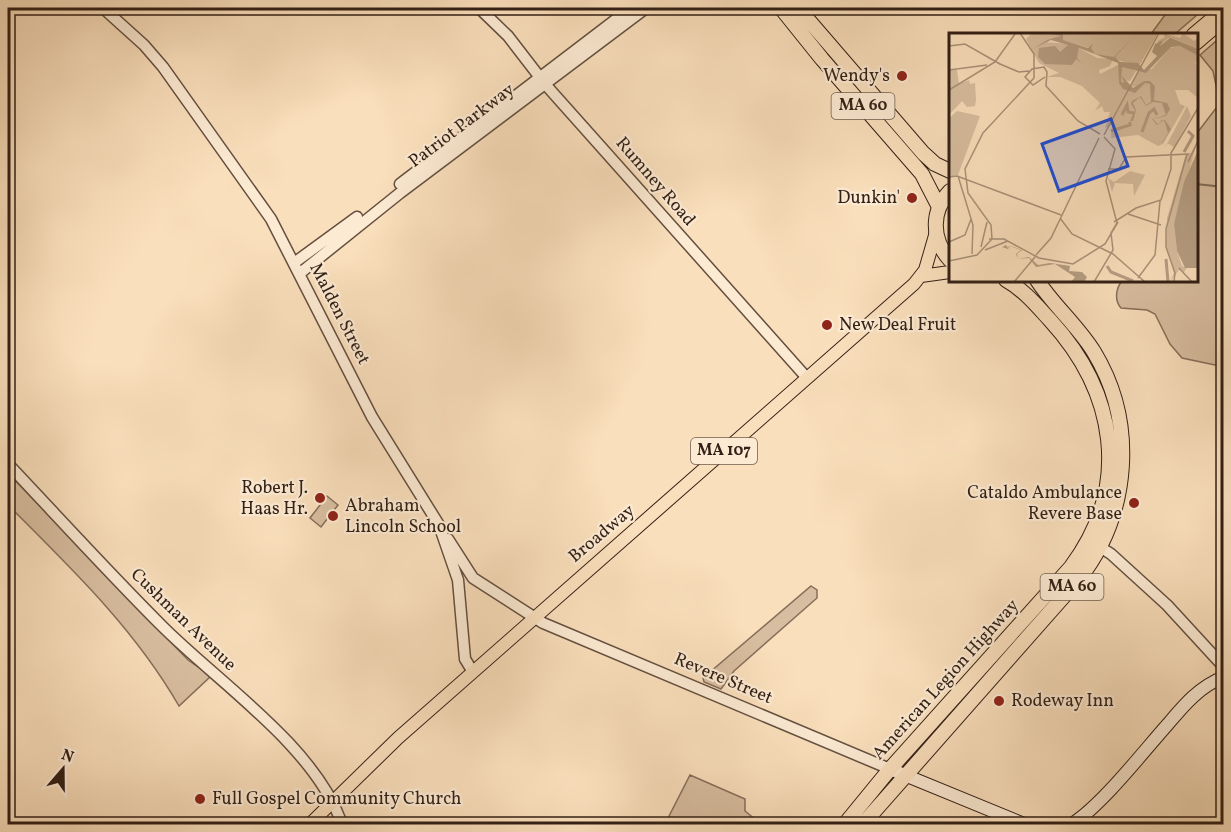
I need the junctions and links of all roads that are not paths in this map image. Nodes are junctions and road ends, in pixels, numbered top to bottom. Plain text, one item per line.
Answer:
1 (103, 8) edge
2 (479, 8) edge
3 (631, 8) edge
4 (646, 8) edge
5 (781, 8) edge
6 (798, 8) edge
7 (1224, 8) edge
8 (1224, 20) edge
9 (1194, 33) edge
10 (1198, 43) edge
11 (543, 80) junction
12 (949, 170) edge
13 (949, 194) edge
14 (939, 207) junction
15 (936, 232) junction
16 (949, 258) edge
17 (297, 268) junction
18 (949, 272) edge
19 (921, 276) junction
20 (1009, 282) edge
21 (1039, 282) edge
22 (807, 378) junction
23 (8, 464) edge
24 (439, 525) junction
25 (1100, 548) junction
26 (534, 618) junction
27 (1224, 667) edge
28 (473, 672) junction
29 (1224, 677) edge
30 (890, 769) junction
31 (905, 775) junction
32 (333, 801) junction
33 (310, 825) edge
34 (337, 825) edge
35 (845, 825) edge
36 (863, 825) edge
37 (1024, 825) edge
38 (1072, 825) edge

1 - 17 street, Malden Street
2 - 11 street, Rumney Road
3 - 11 street, Patriot Parkway
4 - 11 street, Patriot Parkway
5 - 14 highway, MA 60
6 - 12 highway, MA 60
7 - 9 main road
8 - 10 main road
11 - 17 street, Patriot Parkway
11 - 22 street, Rumney Road
13 - 14 highway
14 - 15 highway
15 - 16 highway
15 - 19 main road, Broadway / MA 107
17 - 24 street, Malden Street
18 - 19 main road
19 - 22 main road, Broadway / MA 107
20 - 30 highway, American Legion Highway / MA 60
21 - 25 highway, American Legion Highway / MA 60
22 - 26 main road, Broadway / MA 107
23 - 32 street, Cushman Avenue
24 - 26 street, Revere Street
24 - 28 street, Malden Street
25 - 27 street
25 - 31 highway, American Legion Highway / MA 60
26 - 28 main road, Broadway / MA 107
26 - 30 street, Revere Street
28 - 32 main road, Broadway / MA 107
29 - 38 main road
30 - 31 main road, Revere Street
30 - 35 highway, American Legion Highway / MA 60
31 - 36 highway, American Legion Highway / MA 60
31 - 37 main road, Revere Street
32 - 33 main road, Broadway / MA 107
32 - 34 street

